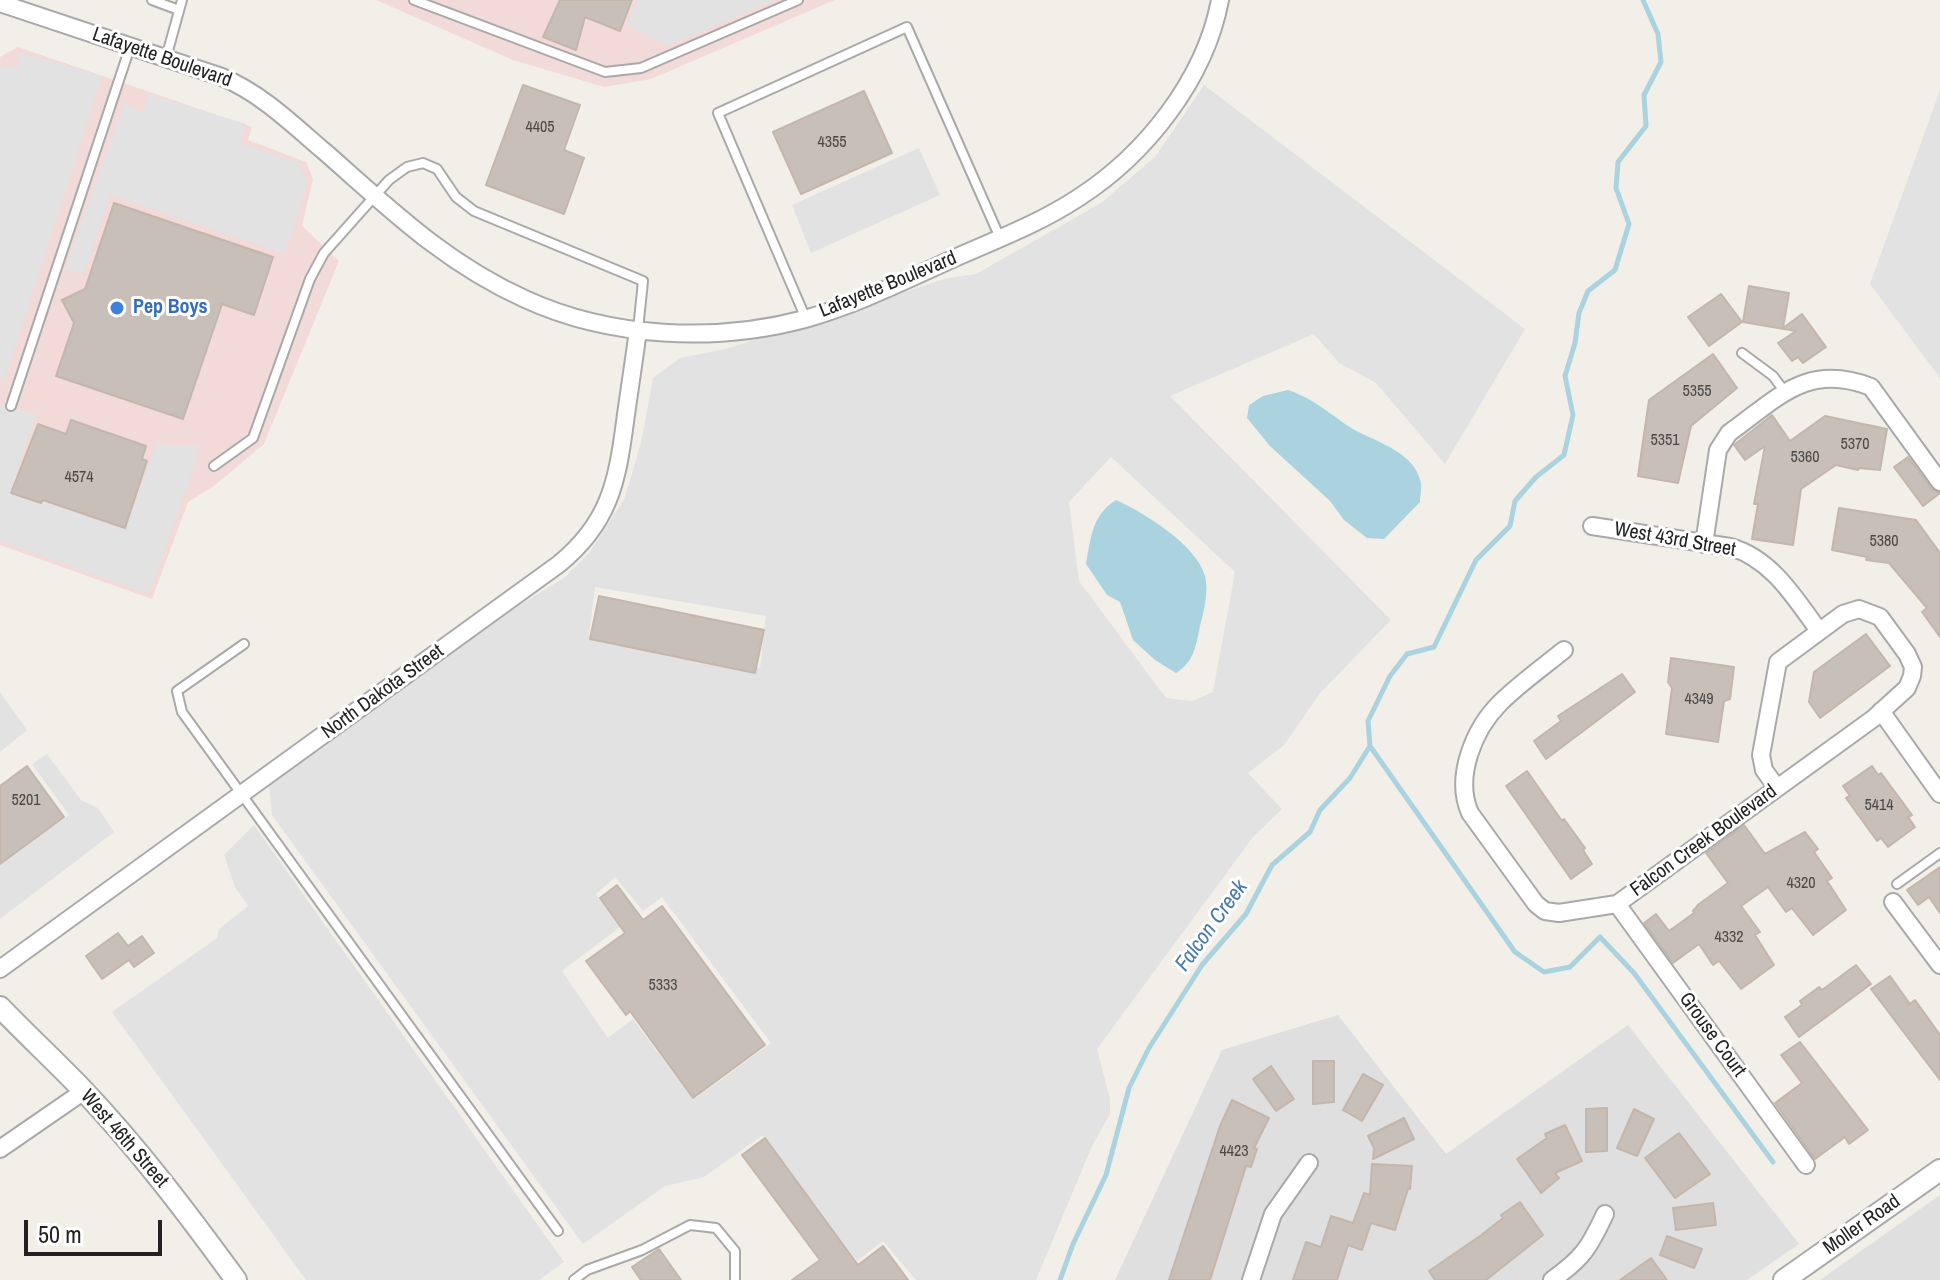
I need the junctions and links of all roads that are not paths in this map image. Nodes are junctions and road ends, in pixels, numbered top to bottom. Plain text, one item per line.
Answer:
1 (152, 0) edge
2 (182, 0) edge
3 (414, 0) edge
4 (798, 0) edge
5 (1220, 0) edge
6 (0, 3) edge
7 (179, 10) junction
8 (130, 46) junction
9 (166, 58) junction
10 (375, 196) junction
11 (1000, 238) junction
12 (806, 319) junction
13 (638, 330) junction
14 (1742, 353) dead end
15 (1785, 393) junction
16 (11, 406) dead end
17 (214, 466) dead end
18 (1940, 482) edge
19 (1592, 526) dead end
20 (1704, 544) junction
21 (1819, 631) junction
22 (244, 644) dead end
23 (1564, 650) dead end
24 (1881, 711) junction
25 (1777, 788) junction
26 (1940, 794) edge
27 (242, 795) junction
28 (1940, 853) edge
29 (1897, 884) dead end
30 (1893, 902) dead end
31 (1617, 904) junction
32 (1940, 965) edge
33 (0, 969) edge
34 (0, 1007) edge
35 (84, 1091) junction
36 (0, 1149) edge
37 (1309, 1163) dead end
38 (1806, 1165) dead end
39 (1940, 1170) edge
40 (1605, 1214) dead end
41 (558, 1231) dead end
42 (236, 1280) edge
43 (574, 1280) edge
44 (735, 1280) edge
45 (1251, 1280) edge
46 (1552, 1280) edge
47 (1784, 1280) edge

1 - 7 lane
2 - 7 lane
3 - 4 lane
5 - 11 street, Lafayette Boulevard
6 - 8 street, Lafayette Boulevard
7 - 9 lane
8 - 9 street, Lafayette Boulevard
8 - 16 lane
9 - 10 street, Lafayette Boulevard
10 - 13 street, Lafayette Boulevard
10 - 13 lane
10 - 17 lane
11 - 12 street, Lafayette Boulevard
11 - 12 lane
12 - 13 street, Lafayette Boulevard
13 - 27 street, North Dakota Street
14 - 15 lane
15 - 18 street
15 - 20 street
19 - 20 street, West 43rd Street
20 - 21 street, West 43rd Street
21 - 24 street
21 - 25 street
22 - 27 lane
23 - 31 street, Falcon Creek Boulevard
24 - 25 street, Falcon Creek Boulevard
24 - 26 street
25 - 31 street, Falcon Creek Boulevard
27 - 33 street, North Dakota Street
27 - 41 lane
28 - 29 lane
30 - 32 street
31 - 38 street, Grouse Court
34 - 35 street, West 46th Street
35 - 36 street
35 - 42 street, West 46th Street
37 - 45 street
39 - 47 street, Moller Road
40 - 46 street
43 - 44 lane

